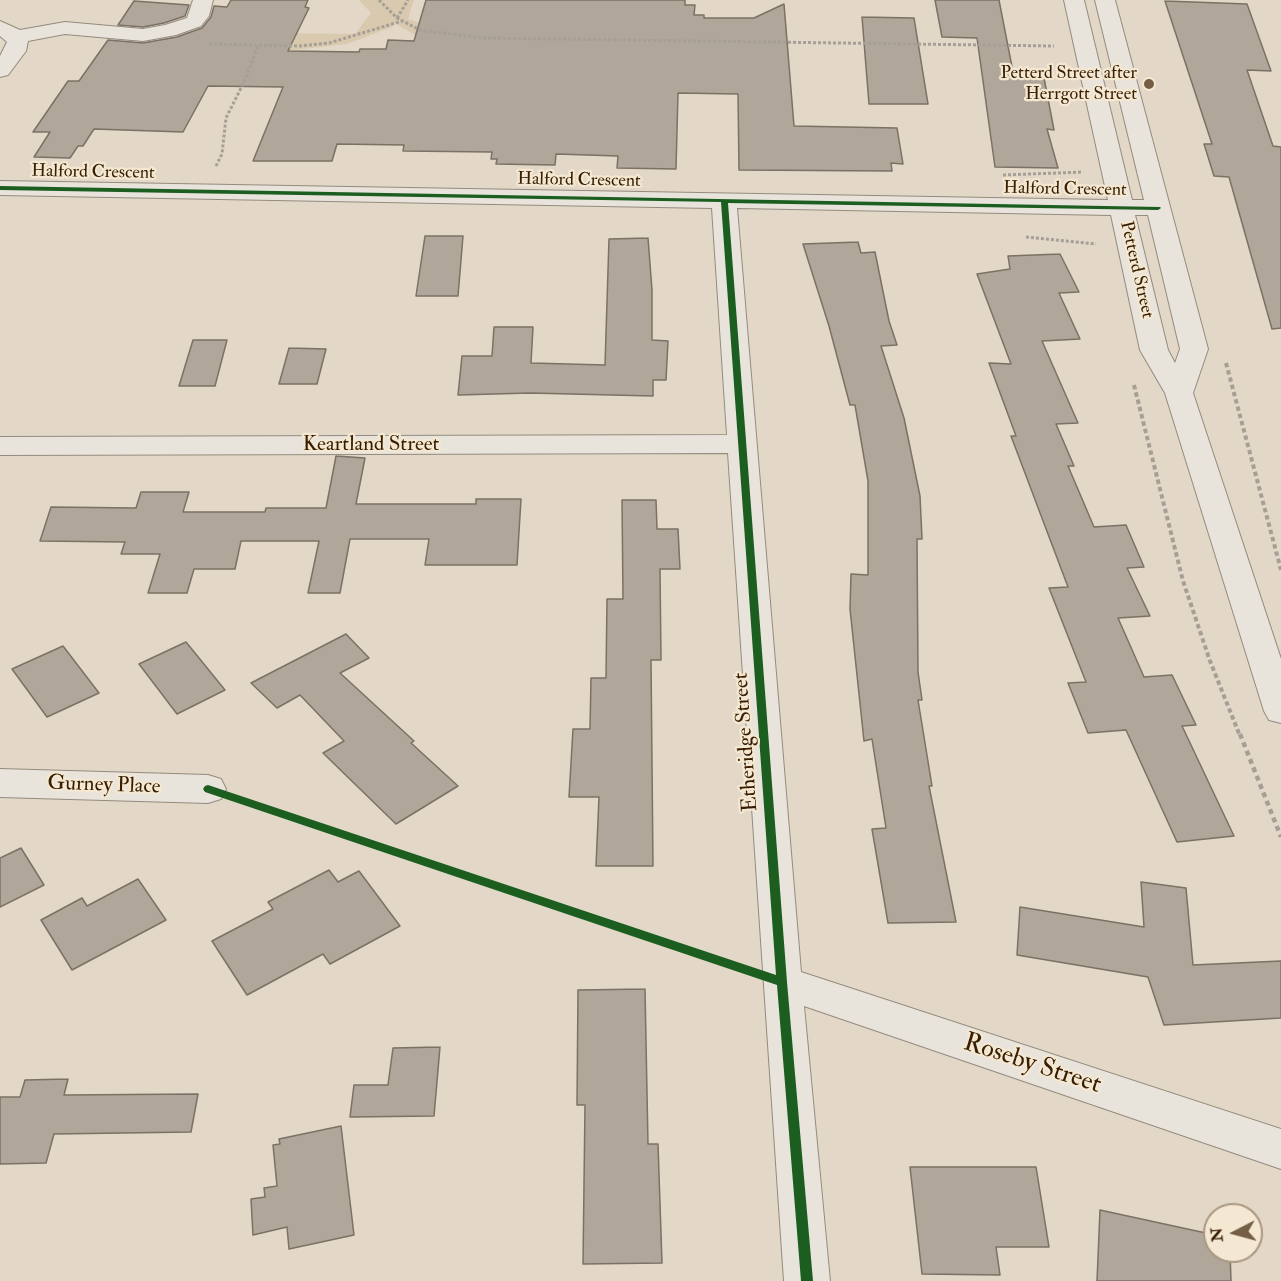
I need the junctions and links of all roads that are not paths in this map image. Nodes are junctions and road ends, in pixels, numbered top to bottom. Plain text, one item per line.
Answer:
1 (204, 0) edge
2 (1074, 0) edge
3 (1105, 0) edge
4 (8, 32) edge
5 (0, 70) edge
6 (0, 188) edge
7 (724, 200) junction
8 (1121, 207) junction
9 (1158, 208) junction
10 (1179, 393) junction
11 (742, 444) junction
12 (0, 446) edge
13 (1281, 711) edge
14 (0, 783) edge
15 (208, 789) dead end
16 (783, 982) junction
17 (1281, 1149) edge
18 (807, 1281) edge

1 - 4 street
2 - 8 street, Petterd Street
3 - 9 street, Petterd Street
4 - 5 street
6 - 7 street, Halford Crescent
7 - 8 street, Halford Crescent
7 - 11 street, Etheridge Street
8 - 9 street, Halford Crescent
8 - 10 street, Petterd Street
9 - 10 street, Petterd Street
10 - 13 street, Petterd Street
11 - 12 street, Keartland Street
11 - 16 street, Etheridge Street
14 - 15 street, Gurney Place
16 - 17 street, Roseby Street
16 - 18 street, Etheridge Street

